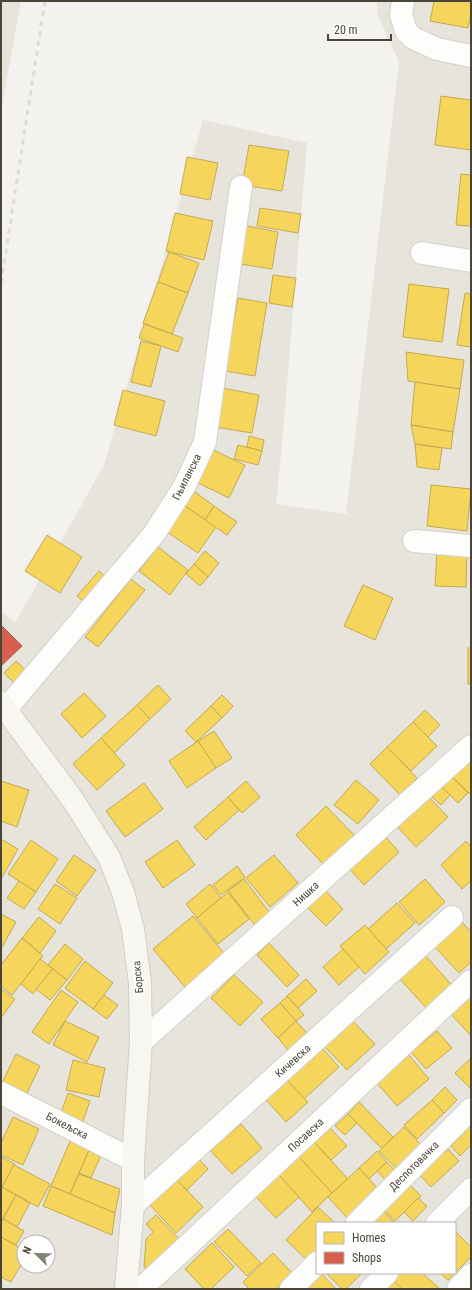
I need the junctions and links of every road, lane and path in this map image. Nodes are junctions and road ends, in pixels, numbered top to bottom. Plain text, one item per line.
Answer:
1 (403, 1) edge
2 (471, 56) edge
3 (241, 188) dead end
4 (422, 253) dead end
5 (471, 261) edge
6 (414, 541) dead end
7 (471, 546) edge
8 (3, 706) edge
9 (471, 746) edge
10 (452, 917) dead end
11 (471, 981) edge
12 (142, 1042) junction
13 (1, 1093) edge
14 (471, 1109) edge
15 (132, 1160) junction
16 (471, 1189) edge
17 (133, 1205) junction
18 (358, 1222) edge
19 (438, 1222) edge
20 (316, 1264) edge
21 (386, 1274) edge
22 (471, 1276) edge
23 (126, 1289) edge
24 (141, 1289) edge
25 (291, 1289) edge
26 (371, 1289) edge
27 (458, 1289) edge

1 - 2 street
3 - 8 street, Гњиланска
4 - 5 street
6 - 7 street
8 - 12 street, Борска
9 - 12 street, Нишка
10 - 17 street, Кичевска
11 - 24 street, Посавска
12 - 15 street, Борска
13 - 15 street, Бокељска
14 - 18 street, Деспотовачка
15 - 17 street, Борска
16 - 19 street
17 - 23 street, Борска
20 - 25 street
21 - 26 street
22 - 27 street

